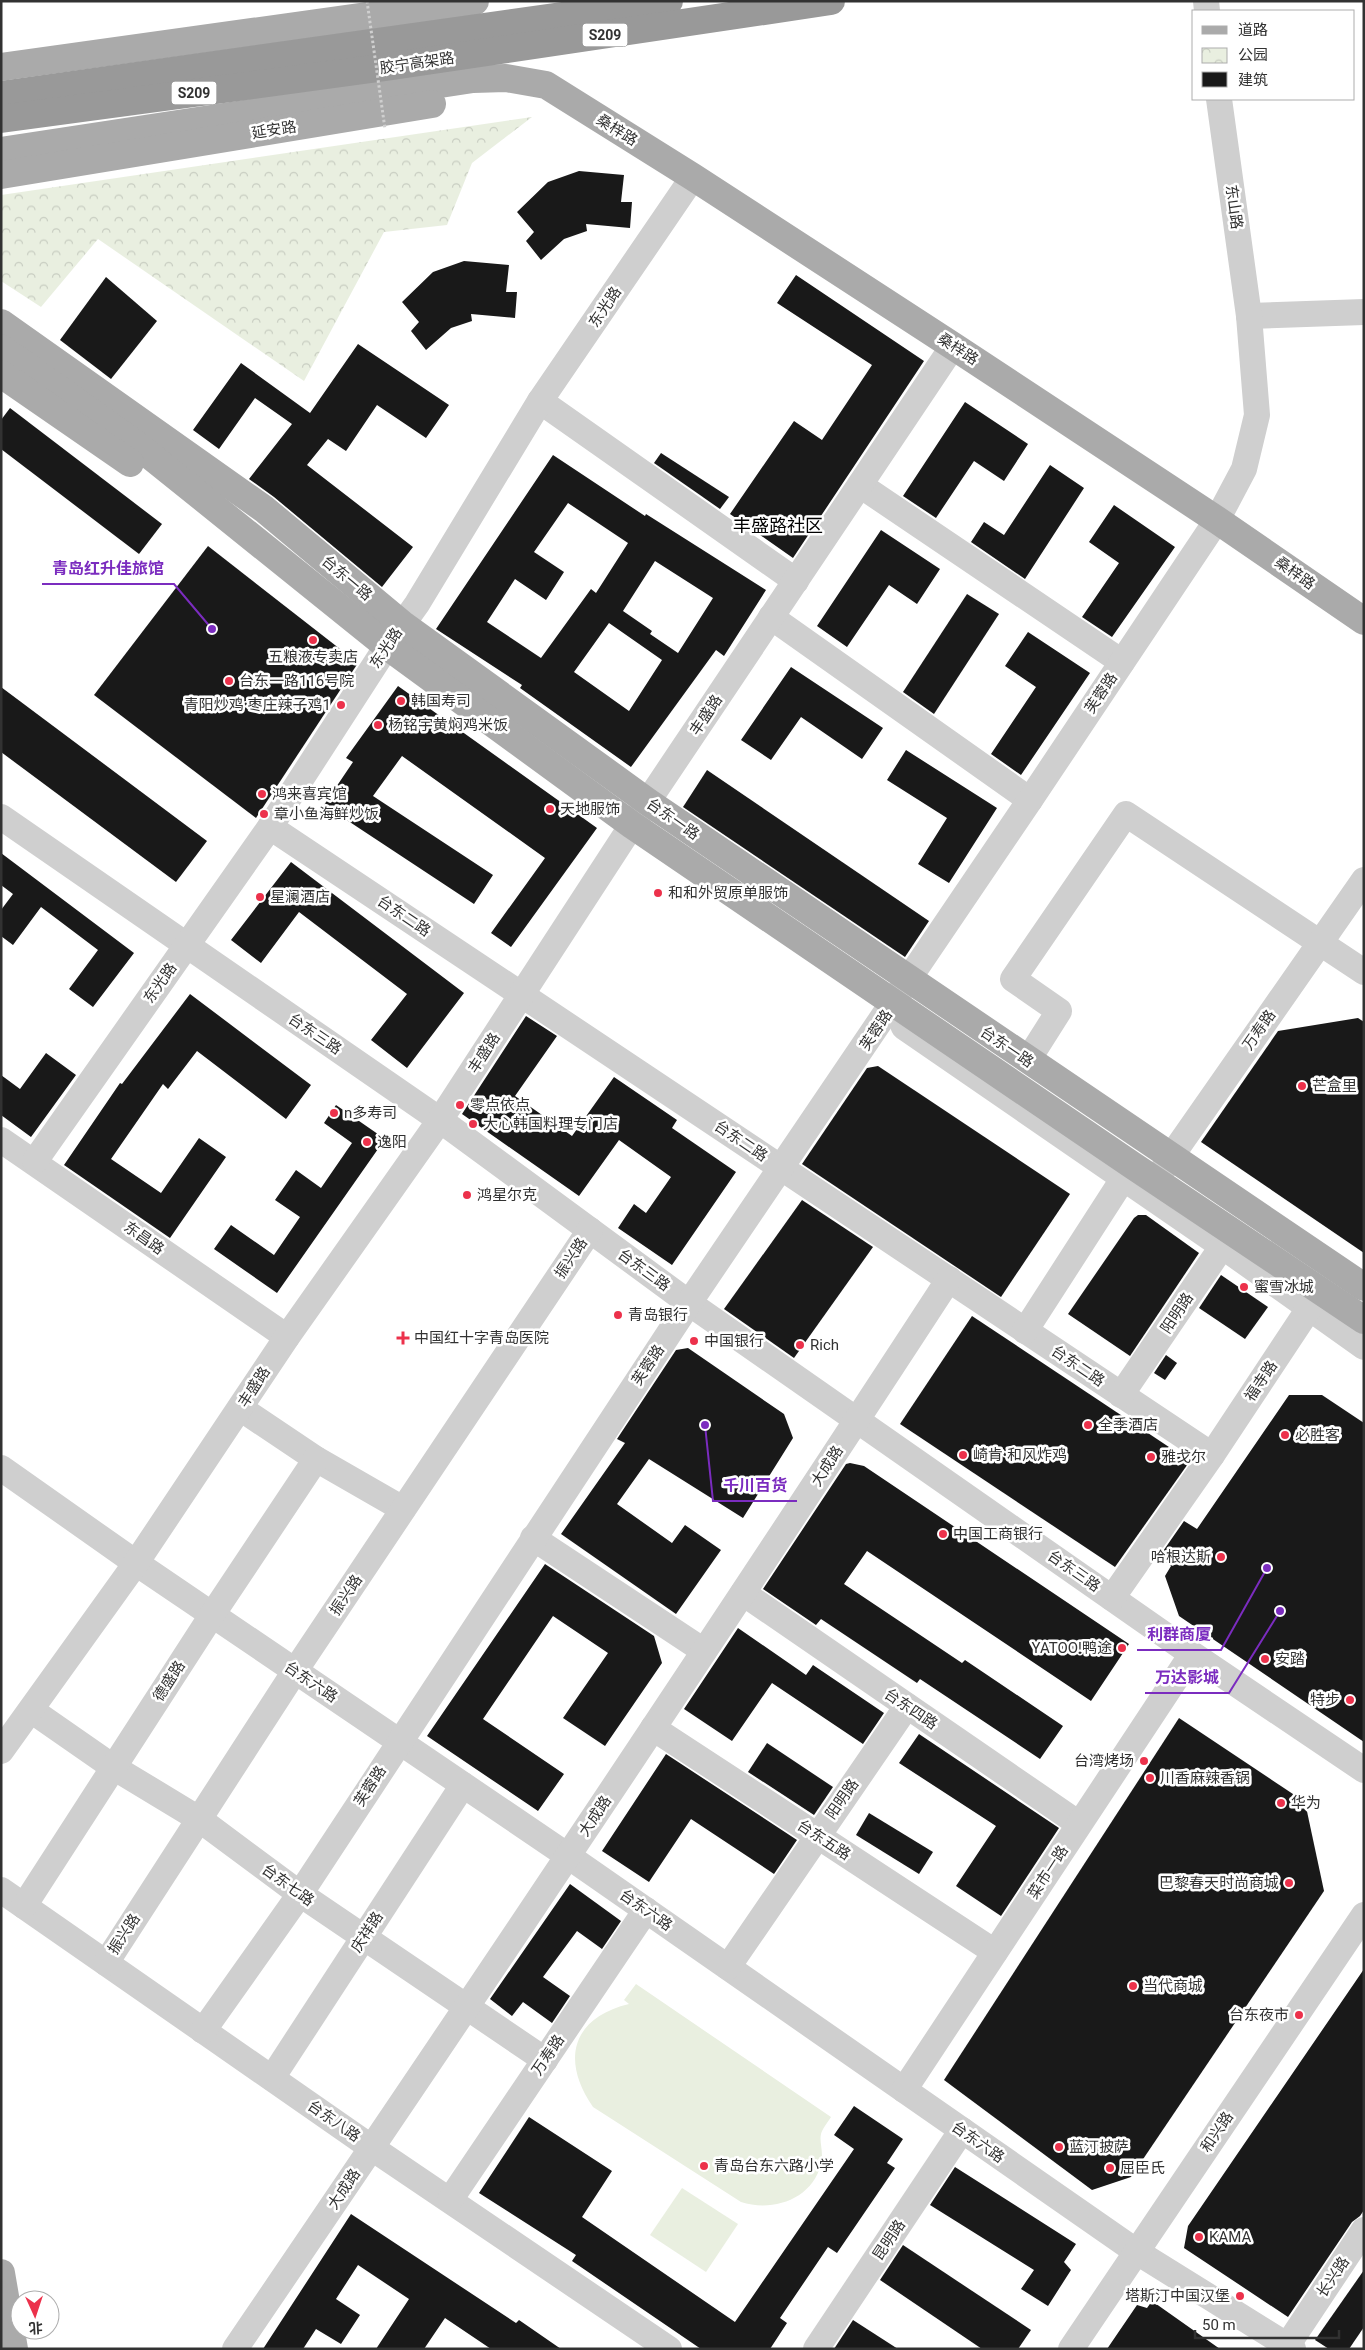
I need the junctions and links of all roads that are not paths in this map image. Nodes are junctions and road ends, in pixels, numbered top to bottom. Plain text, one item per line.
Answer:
1 (474, 1) edge
2 (668, 1) edge
3 (831, 1) edge
4 (421, 5) edge
5 (1, 68) edge
6 (546, 85) junction
7 (1, 95) edge
8 (1219, 100) edge
9 (1, 119) edge
10 (1, 151) edge
11 (1, 175) edge
12 (693, 177) junction
13 (1364, 312) edge
14 (1249, 316) junction
15 (1, 322) edge
16 (953, 346) junction
17 (1, 348) edge
18 (1, 374) edge
19 (540, 401) junction
20 (860, 485) junction
21 (204, 499) junction
22 (1217, 520) junction
23 (796, 581) junction
24 (771, 617) junction
25 (1364, 621) edge
26 (402, 624) junction
27 (387, 646) junction
28 (1122, 662) junction
29 (1030, 800) junction
30 (648, 802) junction
31 (1, 817) edge
32 (632, 825) junction
33 (270, 827) junction
34 (1364, 880) edge
35 (1320, 943) junction
36 (187, 945) junction
37 (1364, 972) edge
38 (909, 980) junction
39 (521, 995) junction
40 (894, 1004) junction
41 (1028, 1060) junction
42 (440, 1120) junction
43 (1, 1140) edge
44 (1170, 1158) junction
45 (35, 1161) junction
46 (1128, 1172) junction
47 (776, 1177) junction
48 (1156, 1181) junction
49 (590, 1230) junction
50 (1227, 1238) junction
51 (949, 1279) junction
52 (1364, 1287) edge
53 (689, 1303) junction
54 (1310, 1307) junction
55 (1364, 1320) edge
56 (1025, 1331) junction
57 (287, 1337) junction
58 (1364, 1346) edge
59 (1121, 1395) junction
60 (240, 1408) junction
61 (858, 1419) junction
62 (1212, 1454) junction
63 (316, 1459) junction
64 (1, 1468) edge
65 (403, 1509) junction
66 (533, 1538) junction
67 (136, 1563) junction
68 (743, 1593) junction
69 (1112, 1598) junction
70 (212, 1615) junction
71 (704, 1652) junction
72 (1192, 1654) junction
73 (295, 1671) junction
74 (907, 1706) junction
75 (31, 1710) junction
76 (653, 1728) junction
77 (398, 1742) junction
78 (1, 1751) edge
79 (114, 1767) junction
80 (1364, 1770) edge
81 (463, 1785) junction
82 (1086, 1815) junction
83 (199, 1820) junction
84 (817, 1835) junction
85 (568, 1856) junction
86 (1, 1890) edge
87 (300, 1894) junction
88 (24, 1906) junction
89 (646, 1910) junction
90 (1364, 1915) edge
91 (364, 1937) junction
92 (995, 1952) junction
93 (106, 1963) junction
94 (728, 1967) junction
95 (467, 2006) junction
96 (204, 2031) junction
97 (545, 2060) junction
98 (272, 2078) junction
99 (904, 2090) junction
100 (962, 2130) junction
101 (372, 2148) junction
102 (450, 2200) junction
103 (1364, 2230) edge
104 (1137, 2252) junction
105 (1, 2273) edge
106 (654, 2345) edge
107 (1289, 2348) edge
108 (14, 2349) edge
109 (234, 2349) edge
110 (816, 2349) edge
111 (1071, 2349) edge

1 - 4 main road
2 - 7 highway, 胶宁高架路 / S209
3 - 9 highway, 胶宁高架路 / S209
4 - 5 main road
6 - 10 main road
6 - 11 main road, 延安路
6 - 12 main road, 桑梓路
8 - 14 street, 东山路
12 - 16 main road, 桑梓路
12 - 19 street, 东光路
13 - 14 street
14 - 22 street, 东山路
15 - 26 main road, 台东一路
16 - 20 street, 丰盛路
16 - 22 main road, 桑梓路
17 - 21 main road
18 - 21 main road, 台东一路
19 - 23 street
19 - 26 street, 东光路
20 - 23 street, 丰盛路
20 - 28 street
21 - 27 main road, 台东一路
22 - 25 main road, 桑梓路
22 - 28 street, 芙蓉路
23 - 24 street, 丰盛路
24 - 29 street
24 - 30 street, 丰盛路
26 - 27 street, 东光路
26 - 30 main road, 台东一路
27 - 32 main road, 台东一路
27 - 33 street, 东光路
28 - 29 street, 芙蓉路
29 - 38 street, 芙蓉路
30 - 32 street, 丰盛路
30 - 38 main road, 台东一路
31 - 36 street, 台东三路
32 - 39 street, 丰盛路
32 - 40 main road, 台东一路
33 - 36 street, 东光路
33 - 39 street, 台东二路
34 - 35 street, 万寿路
35 - 37 street
35 - 41 street
35 - 44 street, 万寿路
36 - 42 street, 台东三路
36 - 45 street, 东光路
38 - 40 street, 芙蓉路
38 - 41 main road, 台东一路
39 - 42 street, 丰盛路
39 - 47 street, 台东二路
40 - 46 main road, 台东一路
40 - 47 street, 芙蓉路
41 - 44 main road, 台东一路
42 - 49 street, 台东三路
42 - 57 street, 丰盛路
43 - 45 street, 东昌路
44 - 48 street, 万寿路
44 - 52 main road, 台东一路
45 - 57 street, 东昌路
46 - 48 main road, 台东一路
46 - 50 street
46 - 56 street
47 - 51 street, 台东二路
47 - 53 street, 芙蓉路
48 - 50 main road, 台东一路
49 - 53 street, 台东三路
49 - 65 street, 振兴路
50 - 54 street
50 - 55 main road, 台东一路
50 - 59 street, 阳明路
51 - 56 street, 台东二路
51 - 61 street, 大成路
53 - 61 street, 台东三路
53 - 66 street, 芙蓉路
54 - 58 street
54 - 62 street, 福寺路
56 - 59 street, 台东二路
57 - 60 street, 丰盛路
59 - 62 street, 台东二路
60 - 63 street
60 - 67 street, 丰盛路
61 - 68 street, 大成路
61 - 69 street, 台东三路
62 - 69 street, 福寺路
63 - 65 street
63 - 70 street, 德盛路
64 - 67 street, 台东六路
65 - 73 street, 振兴路
66 - 71 street
66 - 77 street, 芙蓉路
67 - 70 street, 台东六路
67 - 75 street, 丰盛路
68 - 71 street, 大成路
68 - 74 street, 台东四路
69 - 72 street, 台东三路
70 - 73 street, 台东六路
70 - 79 street, 德盛路
71 - 76 street, 大成路
72 - 80 street, 台东三路
72 - 82 street, 菜市一路
73 - 77 street, 台东六路
73 - 83 street, 振兴路
74 - 82 street, 台东四路
74 - 84 street, 阳明路
75 - 78 street, 丰盛路
75 - 79 street, 台东七路
76 - 84 street, 台东五路
76 - 85 street, 大成路
77 - 81 street, 台东六路
77 - 87 street, 芙蓉路
79 - 83 street, 台东七路
79 - 88 street, 德盛路
81 - 85 street, 台东六路
81 - 91 street, 庆祥路
82 - 92 street, 菜市一路
83 - 87 street, 台东七路
83 - 93 street, 振兴路
84 - 92 street, 台东五路
84 - 94 street, 阳明路
85 - 89 street, 台东六路
85 - 95 street, 大成路
86 - 88 street, 台东八路
87 - 91 street, 台东七路
87 - 96 street, 芙蓉路
88 - 93 street, 台东八路
89 - 94 street, 台东六路
89 - 97 street, 万寿路
90 - 104 street, 和兴路
91 - 95 street, 台东七路
91 - 98 street, 庆祥路
92 - 99 street, 菜市一路
93 - 96 street, 台东八路
94 - 99 street, 台东六路
95 - 97 street, 台东七路
95 - 101 street, 大成路
96 - 98 street, 台东八路
97 - 102 street, 万寿路
98 - 101 street, 台东八路
99 - 100 street, 台东六路
100 - 104 street, 台东六路
100 - 110 street, 昆明路
101 - 102 street, 台东八路
101 - 109 street, 大成路
102 - 106 street, 台东八路
103 - 107 street, 长兴路
104 - 107 street, 台东六路
104 - 111 street, 和兴路
105 - 108 main road

